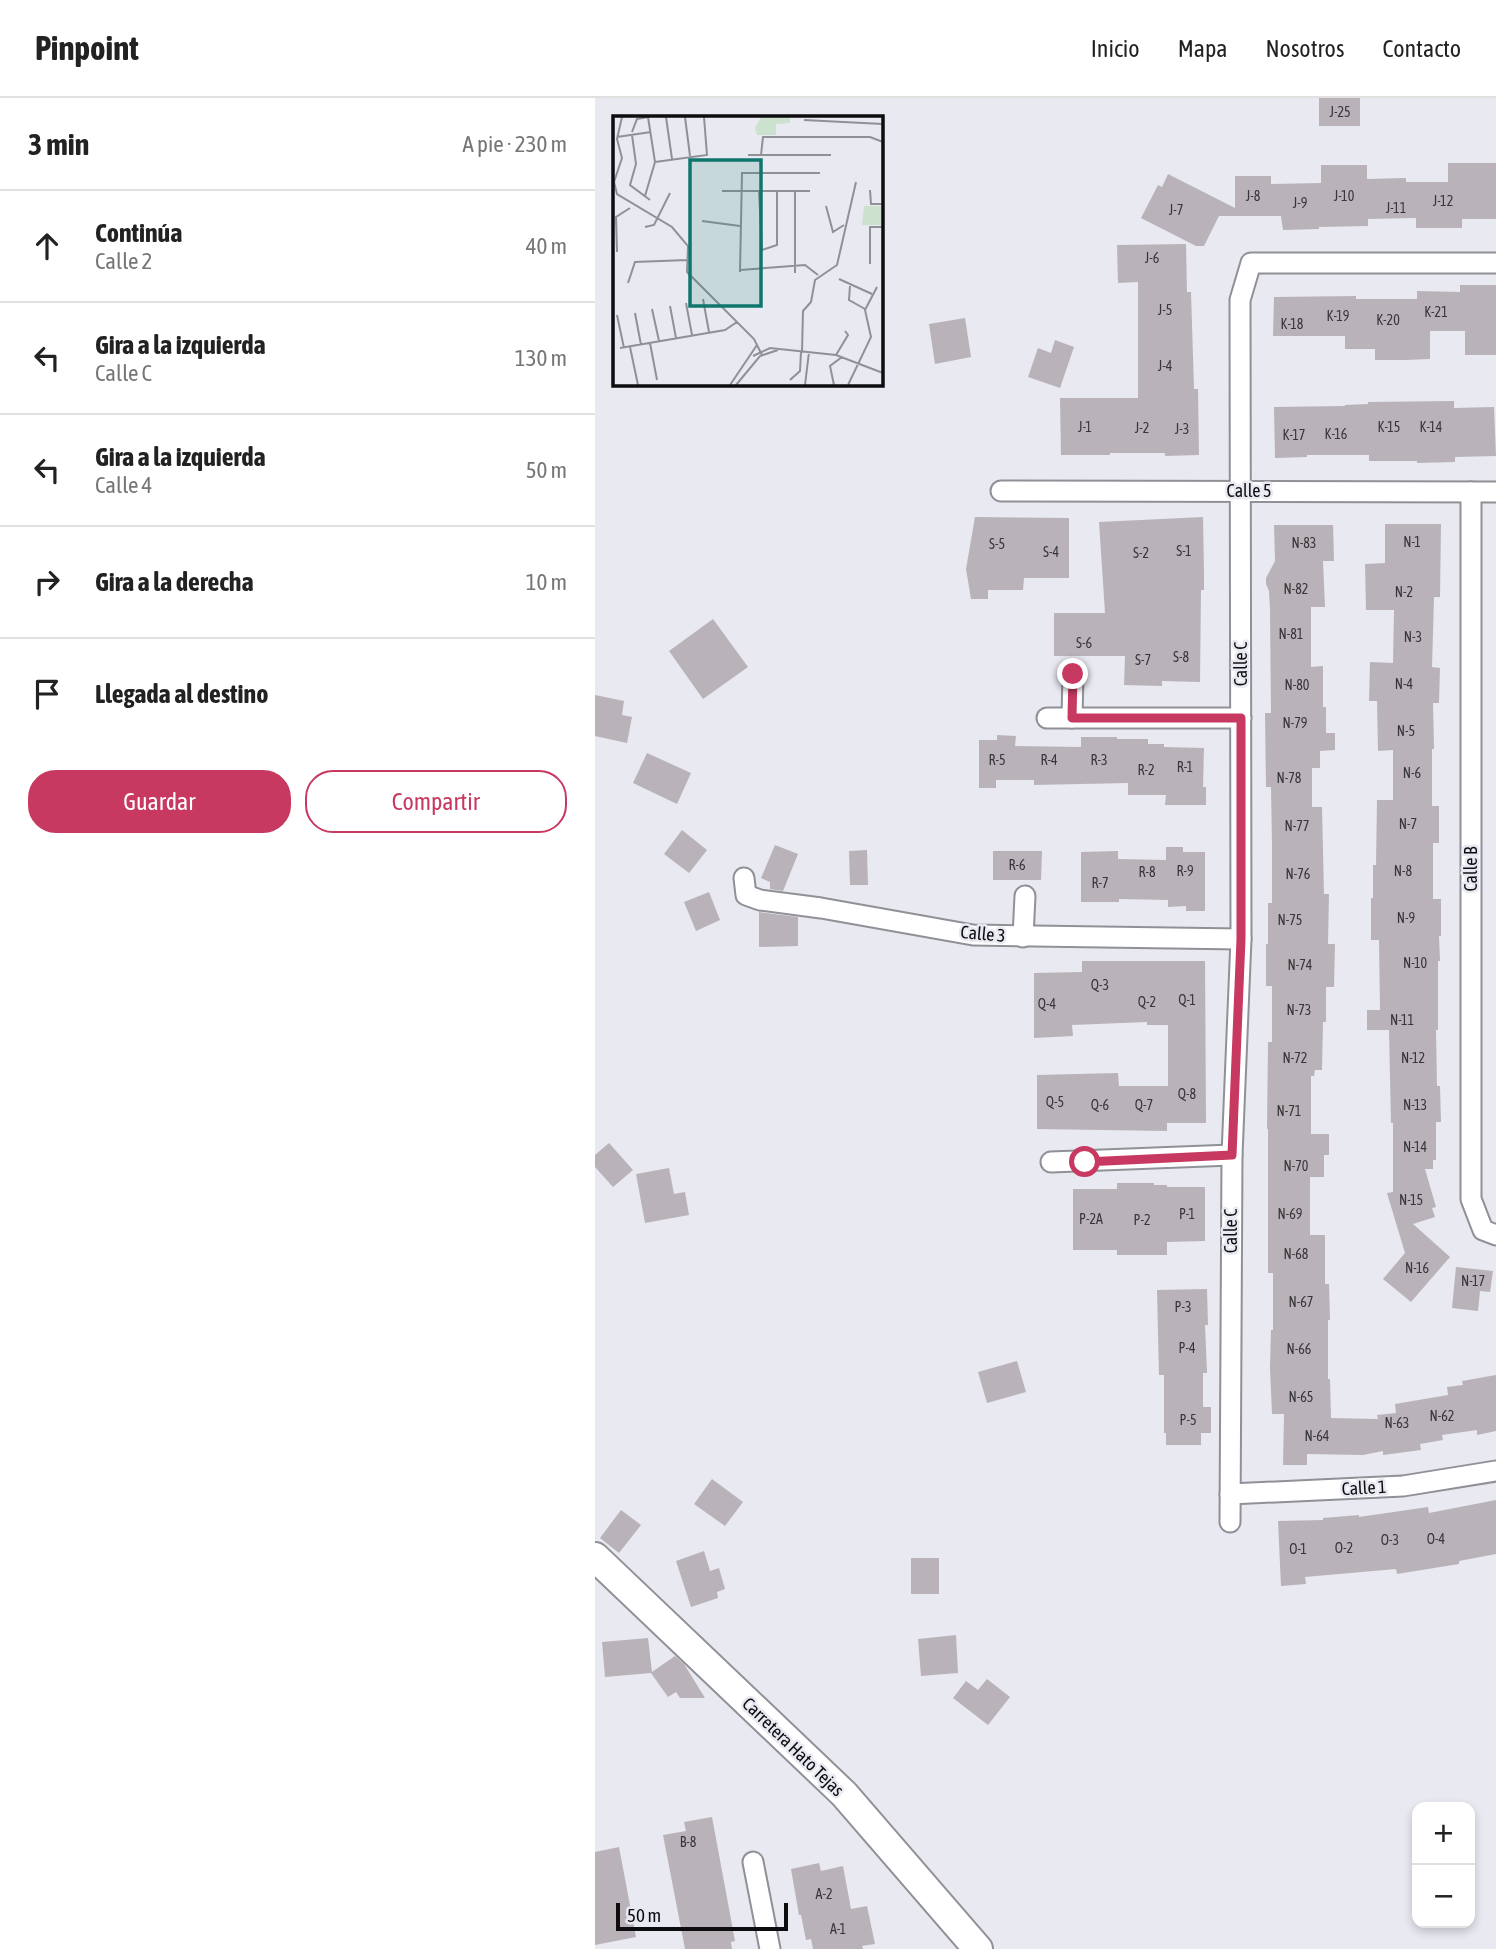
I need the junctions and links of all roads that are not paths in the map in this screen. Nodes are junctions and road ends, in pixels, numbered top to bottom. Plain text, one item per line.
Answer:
1 (1496, 263) edge
2 (1001, 491) dead end
3 (1241, 491) junction
4 (1471, 492) junction
5 (1496, 492) edge
6 (1073, 674) dead end
7 (1047, 718) dead end
8 (1072, 718) junction
9 (1241, 718) junction
10 (744, 878) dead end
11 (1024, 896) dead end
12 (1023, 937) junction
13 (1241, 939) junction
14 (1232, 1155) junction
15 (1051, 1162) dead end
16 (1496, 1235) edge
17 (1496, 1471) edge
18 (1230, 1494) junction
19 (1230, 1522) dead end
20 (595, 1557) edge
21 (753, 1863) dead end
22 (770, 1949) edge
23 (978, 1949) edge

1 - 3 street, Calle C
2 - 3 street, Calle 5
3 - 4 street, Calle 5
3 - 9 street, Calle C
4 - 5 street, Calle 5
4 - 16 street, Calle B
6 - 8 street
7 - 8 street
8 - 9 street
9 - 13 street, Calle C
10 - 12 street, Calle 3
11 - 12 street
12 - 13 street, Calle 3
13 - 14 street, Calle C
14 - 15 street
14 - 18 street, Calle C
17 - 18 street, Calle 1
18 - 19 street, Calle C
20 - 23 street, Carretera Hato Tejas
21 - 22 street

